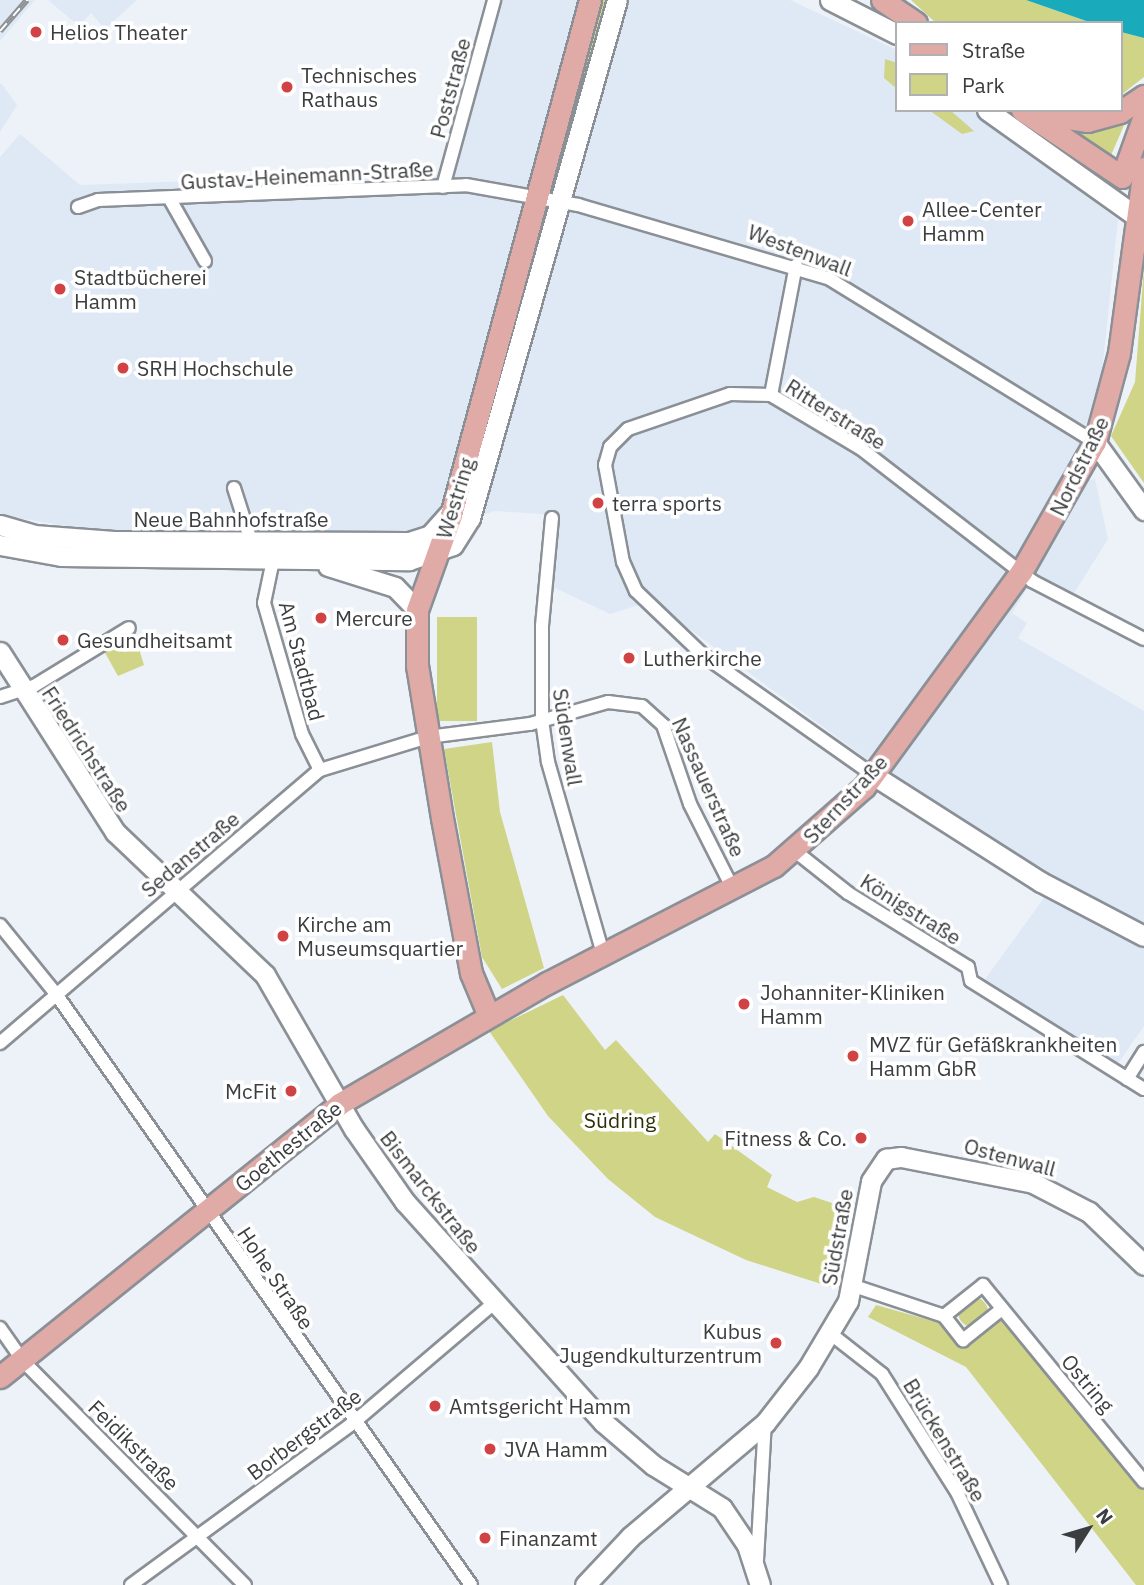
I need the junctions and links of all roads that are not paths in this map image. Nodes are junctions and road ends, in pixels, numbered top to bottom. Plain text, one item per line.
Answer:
1 (494, 0) edge
2 (590, 0) edge
3 (617, 0) edge
4 (831, 0) edge
5 (882, 0) edge
6 (913, 21) edge
7 (895, 33) edge
8 (1144, 96) edge
9 (1123, 111) edge
10 (990, 112) edge
11 (1026, 112) edge
12 (1035, 112) edge
13 (1121, 112) edge
14 (1144, 116) edge
15 (1137, 181) edge
16 (443, 187) junction
17 (547, 198) junction
18 (172, 201) junction
19 (79, 207) dead end
20 (1131, 214) edge
21 (1144, 250) edge
22 (205, 261) dead end
23 (796, 265) junction
24 (1126, 274) junction
25 (771, 395) junction
26 (1096, 442) junction
27 (234, 488) dead end
28 (1144, 510) edge
29 (452, 511) junction
30 (552, 518) dead end
31 (0, 525) edge
32 (251, 541) junction
33 (6, 550) edge
34 (437, 554) junction
35 (273, 560) junction
36 (303, 560) junction
37 (1021, 572) junction
38 (417, 610) junction
39 (129, 628) dead end
40 (1144, 639) edge
41 (0, 652) edge
42 (949, 673) joint
43 (21, 688) junction
44 (0, 697) edge
45 (642, 706) joint
46 (542, 720) junction
47 (428, 737) junction
48 (320, 769) junction
49 (873, 775) junction
50 (795, 851) junction
51 (733, 888) junction
52 (177, 891) junction
53 (0, 925) edge
54 (1144, 936) edge
55 (603, 954) junction
56 (56, 994) junction
57 (489, 1016) junction
58 (0, 1043) edge
59 (1144, 1052) edge
60 (1127, 1079) junction
61 (1144, 1089) edge
62 (338, 1104) junction
63 (881, 1162) joint
64 (209, 1210) junction
65 (1144, 1265) edge
66 (853, 1286) junction
67 (493, 1304) junction
68 (1002, 1309) junction
69 (944, 1317) junction
70 (0, 1328) edge
71 (831, 1334) junction
72 (22, 1360) junction
73 (0, 1377) edge
74 (353, 1423) junction
75 (765, 1423) junction
76 (1144, 1482) edge
77 (691, 1486) junction
78 (198, 1536) junction
79 (758, 1580) edge
80 (131, 1585) edge
81 (245, 1585) edge
82 (471, 1585) edge
83 (585, 1585) edge
84 (1000, 1585) edge

1 - 16 street, Poststraße
2 - 17 main road
3 - 17 main road
4 - 7 main road
5 - 6 main road
8 - 9 main road
10 - 20 main road
11 - 15 main road
12 - 13 main road
14 - 15 main road, Nordstraße
15 - 20 main road, Nordstraße
16 - 17 street, Gustav-Heinemann-Straße
16 - 18 street, Gustav-Heinemann-Straße
17 - 23 street, Westenwall
17 - 29 main road, Westring
17 - 34 main road, Westring
18 - 19 street, Gustav-Heinemann-Straße
18 - 22 street
20 - 24 main road, Nordstraße
21 - 24 main road
23 - 25 street
23 - 26 street, Westenwall
24 - 26 main road, Nordstraße
25 - 37 street, Ritterstraße
25 - 49 street, Ritterstraße
26 - 28 main road
26 - 37 main road, Nordstraße
27 - 32 street
29 - 32 main road, Neue Bahnhofstraße
29 - 34 main road, Westring
30 - 46 street, Südenwall
31 - 32 main road, Neue Bahnhofstraße
33 - 35 main road, Neue Bahnhofstraße
34 - 36 main road, Neue Bahnhofstraße
34 - 38 main road
35 - 36 main road, Neue Bahnhofstraße
35 - 48 street, Am Stadtbad
36 - 38 main road
37 - 40 street, Ritterstraße
37 - 42 main road, Nordstraße
38 - 47 main road
39 - 43 street
41 - 43 main road, Friedrichstraße
42 - 49 main road, Sternstraße
43 - 44 street
43 - 52 main road, Friedrichstraße
45 - 46 street, Sedanstraße
45 - 51 street, Nassauerstraße
46 - 47 street, Sedanstraße
46 - 55 street, Südenwall
47 - 48 street, Sedanstraße
47 - 57 main road
48 - 52 street, Sedanstraße
49 - 50 main road, Sternstraße
49 - 54 main road
50 - 51 main road, Sternstraße
50 - 60 street, Königstraße
51 - 55 main road, Sternstraße
52 - 56 street, Sedanstraße
52 - 62 main road, Bismarckstraße
53 - 56 street, Hohe Straße
55 - 57 main road, Goethestraße
56 - 58 street, Sedanstraße
56 - 64 street, Hohe Straße
57 - 62 main road, Goethestraße
59 - 60 street
60 - 61 street, Königstraße
62 - 64 main road, Goethestraße
62 - 67 main road, Bismarckstraße
63 - 65 main road, Ostenwall
63 - 66 main road, Südstraße
64 - 72 main road, Goethestraße
64 - 74 street, Hohe Straße
66 - 69 street
66 - 71 main road, Südstraße
67 - 74 street, Borbergstraße
67 - 77 main road, Bismarckstraße
68 - 69 street
68 - 69 street, Ostring
68 - 76 street, Ostring
70 - 72 street, Feidikstraße
71 - 75 main road, Südstraße
71 - 84 street, Brückenstraße
72 - 73 main road, Goethestraße
72 - 78 street, Feidikstraße
74 - 78 street, Borbergstraße
74 - 82 street, Hohe Straße
75 - 77 main road, Südstraße
75 - 79 street
77 - 79 main road, Bismarckstraße
77 - 83 main road, Südstraße
78 - 80 street, Borbergstraße
78 - 81 street, Feidikstraße

